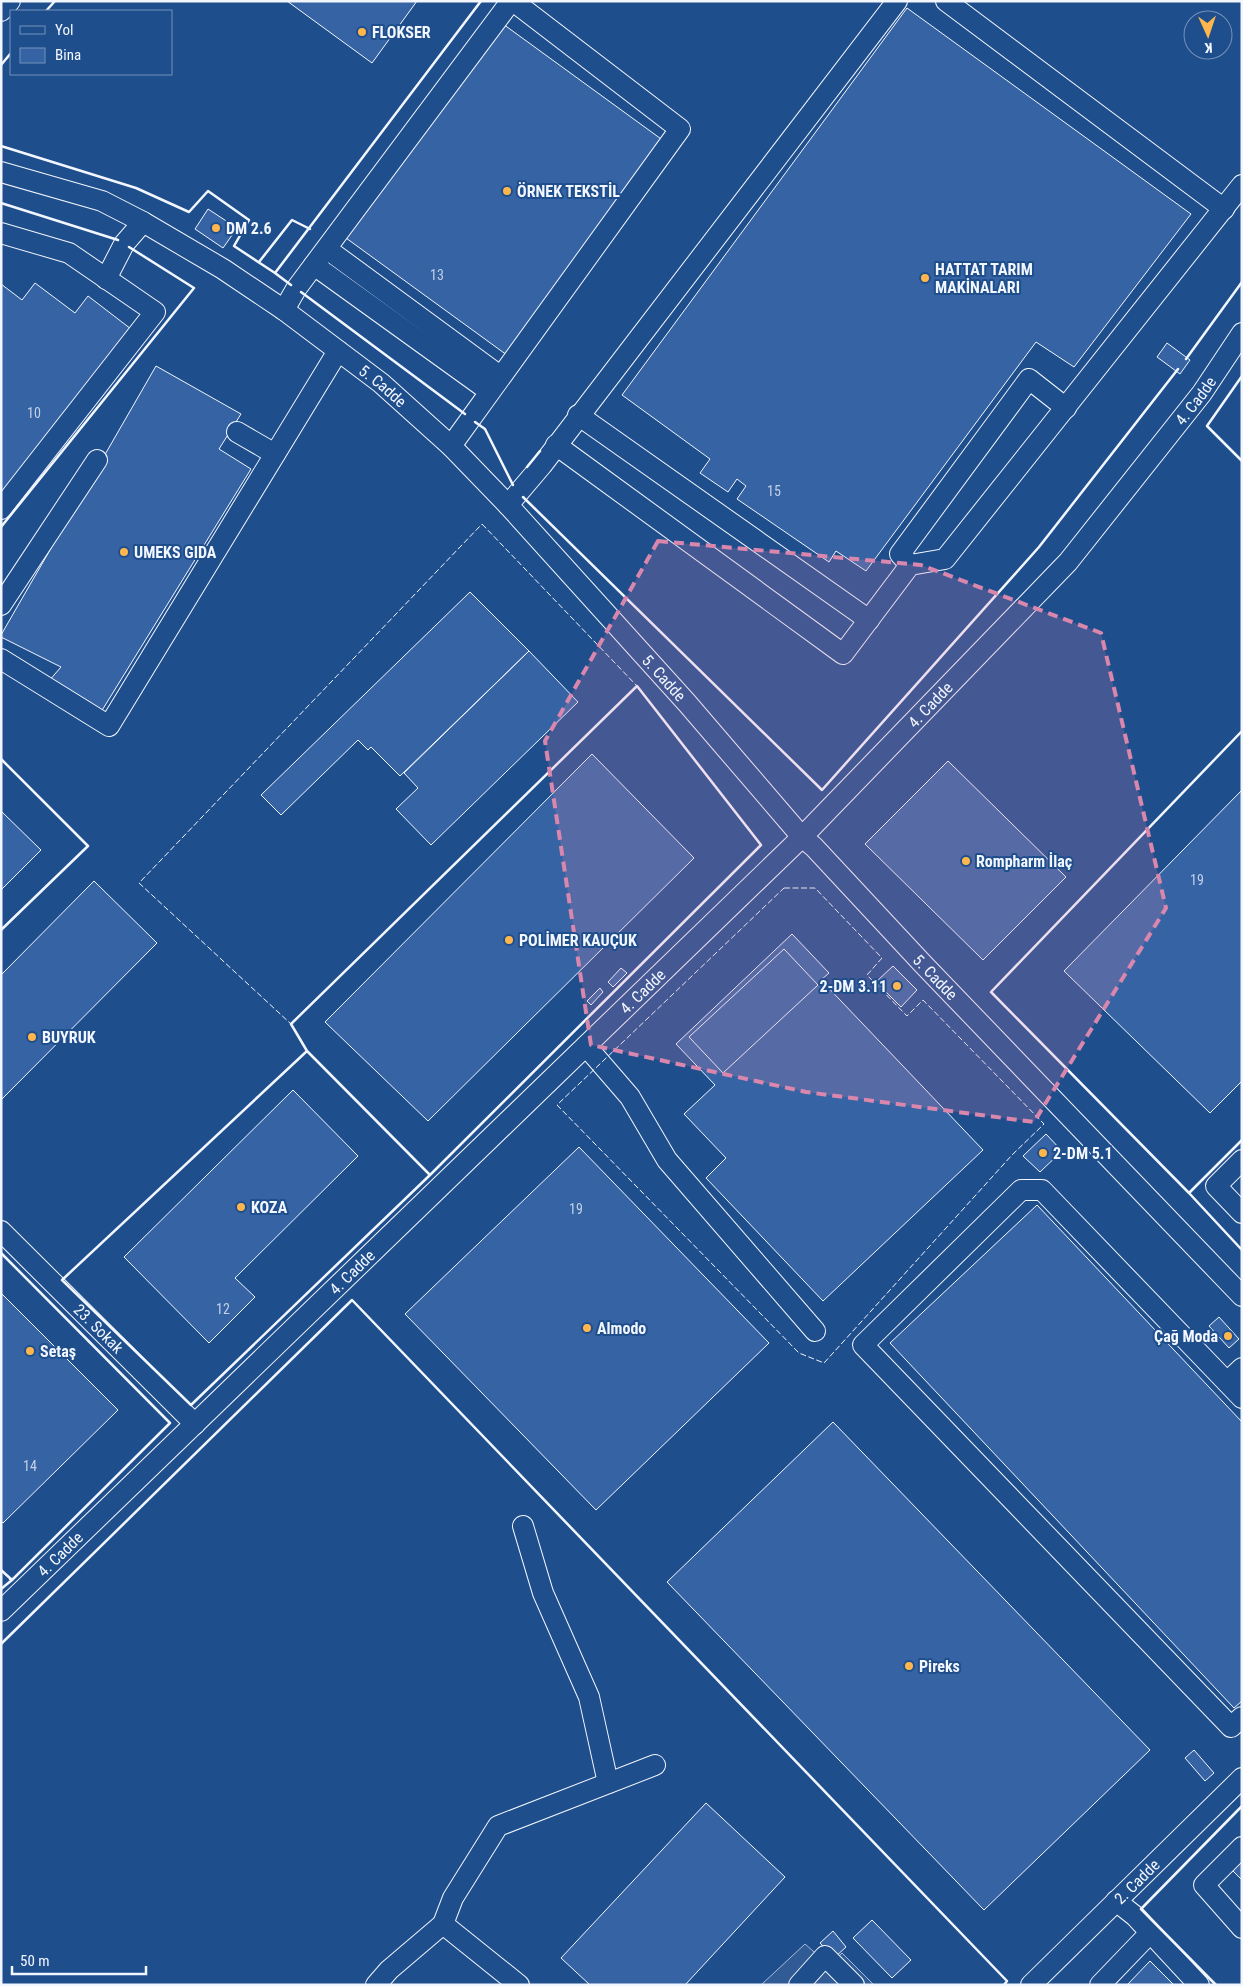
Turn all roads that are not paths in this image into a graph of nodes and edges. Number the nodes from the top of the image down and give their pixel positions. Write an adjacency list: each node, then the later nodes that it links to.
1 (10, 1): 5 (street)
2 (512, 1): 11 (street); 17 (street)
3 (897, 1): 19 (street)
4 (946, 1): 8 (street)
5 (1, 11)
6 (1, 172): 9 (street, 5. Cadde)
7 (1242, 184): 8 (street)
8 (1224, 209): 18 (street)
9 (143, 222): 13 (street); 14 (street, 5. Cadde)
10 (1, 233): 13 (street)
11 (327, 248): 12 (street); 17 (street)
12 (314, 265): 14 (street); 17 (street)
13 (106, 279): 26 (street)
14 (284, 310): 16 (street, 5. Cadde)
15 (1242, 333): 31 (street, 4. Cadde)
16 (338, 351): 22 (street, 5. Cadde); 23 (street)
17 (494, 384): 22 (street)
18 (1066, 408): 27 (street); 27 (street)
19 (578, 415): 21 (street); 29 (street)
20 (236, 432): 23 (street)
21 (556, 445): 25 (street); 29 (street)
22 (451, 446): 25 (street, 5. Cadde)
23 (275, 454): 30 (street)
24 (97, 460): 28 (street)
25 (508, 505): 31 (street, 5. Cadde)
26 (1, 509)
27 (910, 565): 29 (street)
28 (1, 605)
29 (869, 620)
30 (1, 659)
31 (802, 838): 32 (street, 4. Cadde); 36 (street, 5. Cadde)
32 (586, 1046): 37 (street); 41 (street, 4. Cadde)
33 (1242, 1160): 34 (street)
34 (1242, 1213)
35 (1, 1232): 41 (street, 23. Sokak)
36 (1242, 1296)
37 (815, 1331)
38 (1242, 1368): 39 (street)
39 (1227, 1382): 40 (street); 44 (street)
40 (1242, 1398)
41 (195, 1424): 43 (street, 4. Cadde)
42 (523, 1526): 47 (street)
43 (1, 1611)
44 (1242, 1717)
45 (655, 1765): 47 (street)
46 (1242, 1778): 49 (street, 2. Cadde)
47 (608, 1783): 50 (street)
48 (1242, 1847): 51 (street)
49 (1116, 1901): 52 (street); 57 (street, 2. Cadde)
50 (444, 1924): 53 (street); 54 (street)
51 (1242, 1928)
52 (1149, 1934): 58 (street); 59 (street)
53 (376, 1985)
54 (519, 1985)
55 (799, 1985): 56 (street)
56 (854, 1985)
57 (1031, 1985)
58 (1100, 1985)
59 (1199, 1985)

